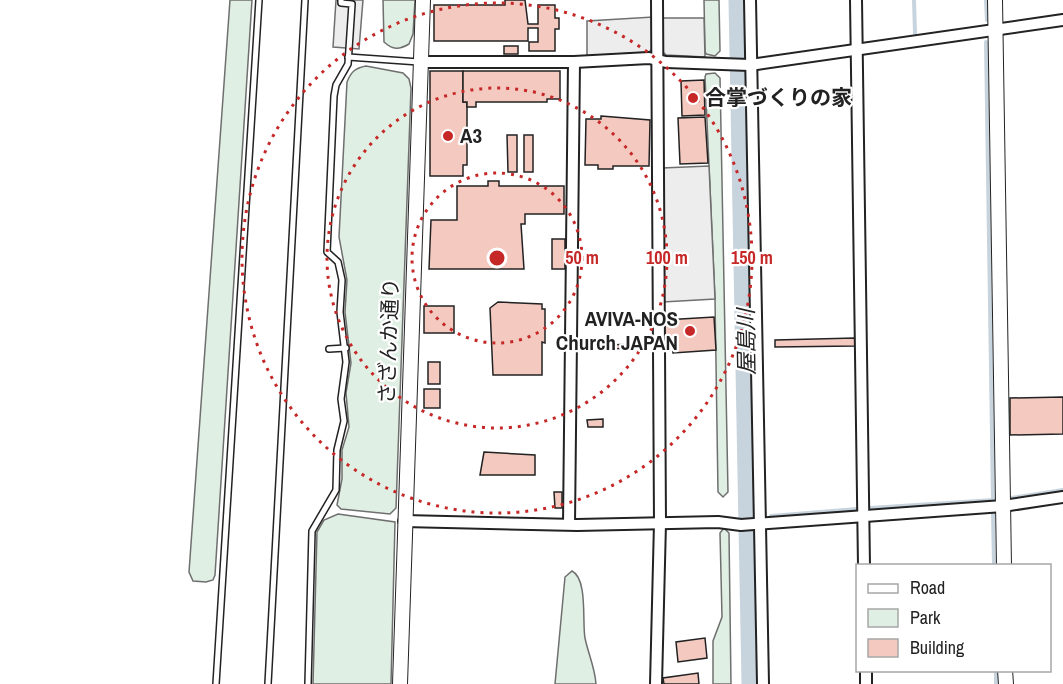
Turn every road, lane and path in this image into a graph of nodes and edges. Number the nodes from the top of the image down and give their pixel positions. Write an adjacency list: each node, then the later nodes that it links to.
1 (260, 0): 30 (lane)
2 (305, 0): 31 (lane)
3 (341, 0): 12 (lane)
4 (423, 0): 14 (street, さざんか通り)
5 (657, 0): 13 (street)
6 (750, 0): 16 (street)
7 (856, 0): 11 (street)
8 (995, 0): 10 (street)
9 (1063, 20): 10 (street)
10 (995, 30): 11 (street); 22 (street)
11 (857, 50): 16 (street); 23 (street)
12 (348, 57): 14 (lane); 17 (lane)
13 (657, 60): 15 (street); 16 (street); 25 (street)
14 (420, 62): 15 (street); 24 (street, さざんか通り)
15 (574, 63): 27 (street)
16 (749, 65): 26 (street)
17 (327, 252): 18 (lane); 19 (lane)
18 (326, 262)
19 (346, 348): 20 (lane); 32 (lane)
20 (328, 349)
21 (1063, 496): 22 (street)
22 (1003, 506): 23 (street); 29 (street)
23 (864, 516): 26 (street); 28 (street)
24 (404, 521): 27 (street); 33 (street, さざんか通り)
25 (660, 523): 26 (street); 27 (street); 34 (street)
26 (759, 523): 35 (street)
27 (569, 524)
28 (864, 564)
29 (1004, 564)
30 (216, 684)
31 (268, 684)
32 (308, 684)
33 (400, 684)
34 (656, 684)
35 (763, 684)

